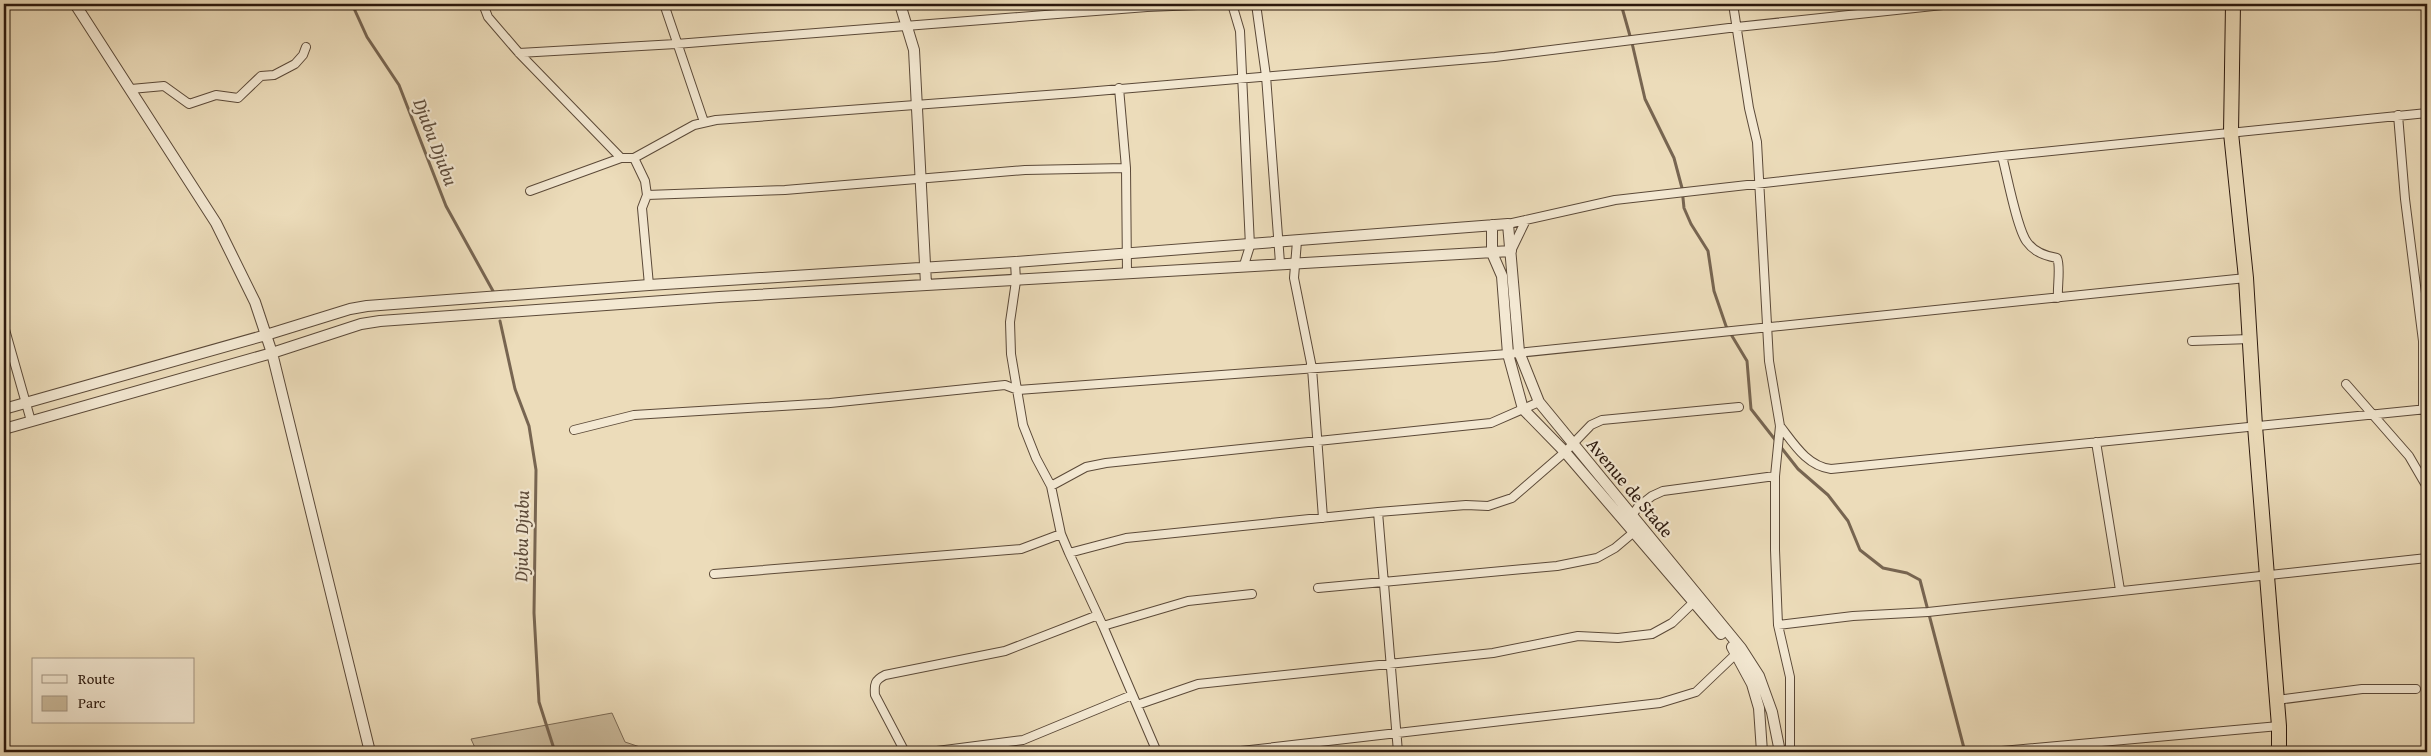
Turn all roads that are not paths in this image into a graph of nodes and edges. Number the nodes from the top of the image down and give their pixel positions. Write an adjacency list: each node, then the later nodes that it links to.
1 (75, 4): 19 (street)
2 (483, 4): 15 (street)
3 (664, 4): 13 (street)
4 (900, 4): 11 (street)
5 (1223, 4): 11 (street)
6 (1232, 4): 17 (street)
7 (1256, 4): 16 (street)
8 (1733, 4): 12 (street)
9 (1952, 4): 12 (street)
10 (2233, 4): 24 (highway)
11 (908, 24): 13 (street); 20 (street)
12 (1737, 27): 16 (street); 30 (street)
13 (676, 44): 15 (street); 23 (street)
14 (306, 47): 19 (street)
15 (519, 53): 26 (street)
16 (1266, 76): 17 (street); 37 (street)
17 (1243, 78): 18 (street); 38 (street)
18 (1119, 88): 20 (street); 28 (street)
19 (131, 89): 57 (street)
20 (918, 104): 23 (street); 29 (street)
21 (2427, 113): 22 (street)
22 (2398, 115): 24 (street); 70 (street)
23 (704, 122): 27 (street)
24 (2231, 133): 25 (street); 48 (highway)
25 (2002, 156): 30 (street); 53 (street)
26 (621, 158): 27 (street); 31 (street)
27 (634, 158): 32 (street)
28 (1126, 168): 29 (street); 41 (street)
29 (921, 180): 32 (street); 46 (street)
30 (1760, 185): 33 (street); 56 (street)
31 (530, 191)
32 (647, 194): 50 (street)
33 (1526, 220): 34 (street); 39 (street)
34 (1508, 224): 35 (street); 39 (street, Avenue de Stade)
35 (1492, 225): 36 (street); 40 (street)
36 (1296, 241): 37 (street); 44 (street)
37 (1278, 243): 38 (street); 43 (street)
38 (1250, 246): 41 (street); 45 (street)
39 (1511, 251): 40 (street); 61 (street, Avenue de Stade)
40 (1492, 253): 44 (street); 61 (street)
41 (1127, 254): 42 (street); 47 (street)
42 (1015, 262): 46 (street); 49 (street)
43 (1280, 263): 44 (street); 45 (street)
44 (1294, 264): 62 (street)
45 (1244, 265): 47 (street)
46 (925, 268): 50 (street); 51 (street)
47 (1127, 273): 49 (street)
48 (2246, 278): 53 (street); 58 (highway)
49 (1016, 281): 51 (street); 64 (street)
50 (649, 284): 52 (street)
51 (926, 284): 54 (street)
52 (503, 296): 54 (street); 57 (street)
53 (2058, 298): 56 (street)
54 (504, 313): 60 (street)
55 (4, 326): 66 (street)
56 (1766, 326): 61 (street); 73 (street)
57 (266, 335): 60 (street); 66 (street)
58 (2250, 339): 59 (street); 74 (highway)
59 (2192, 341)
60 (272, 353): 72 (street); 109 (street)
61 (1514, 353): 62 (street); 65 (street, Avenue de Stade); 69 (street)
62 (1312, 368): 64 (street); 77 (street)
63 (2346, 384): 71 (street)
64 (1018, 390): 76 (street); 82 (street)
65 (1539, 402): 69 (street); 79 (street, Avenue de Stade)
66 (26, 404): 68 (street); 72 (street)
67 (1739, 407): 79 (street)
68 (4, 409)
69 (1523, 409): 77 (street); 80 (street)
70 (2425, 410): 71 (street)
71 (2373, 416): 74 (street); 83 (street)
72 (31, 422): 75 (street)
73 (1780, 426): 78 (street); 81 (street)
74 (2255, 426): 78 (street); 92 (highway)
75 (4, 429)
76 (574, 430)
77 (1317, 440): 82 (street); 86 (street)
78 (2096, 442): 95 (street)
79 (1573, 444): 80 (street); 85 (street, Avenue de Stade)
80 (1565, 452): 84 (street); 87 (street)
81 (1775, 476): 85 (street); 99 (street)
82 (1051, 486): 88 (street)
83 (2427, 487)
84 (1378, 512): 86 (street); 93 (street)
85 (1633, 514): 87 (street); 97 (street, Avenue de Stade)
86 (1323, 518): 89 (street)
87 (1634, 532): 93 (street); 97 (street)
88 (1061, 534): 89 (street); 91 (street)
89 (1069, 554): 98 (street)
90 (2427, 558): 92 (street)
91 (714, 574)
92 (2266, 574): 95 (street); 105 (highway)
93 (1384, 583): 94 (street); 102 (street)
94 (1318, 588)
95 (2120, 590): 99 (street)
96 (1252, 594): 100 (street)
97 (1696, 600): 101 (street, Avenue de Stade); 102 (street)
98 (1098, 615): 100 (street); 110 (street)
99 (1778, 625): 117 (street)
100 (1103, 626): 104 (street)
101 (1739, 650): 108 (street); 115 (street); 116 (street, Avenue de Stade)
102 (1390, 663): 106 (street); 108 (street)
103 (2416, 689): 105 (street)
104 (1132, 695): 106 (street); 111 (street)
105 (2277, 700): 107 (highway)
106 (1137, 705): 112 (street)
107 (2279, 726): 118 (street); 119 (highway)
108 (1396, 732): 113 (street); 114 (street)
109 (368, 752)
110 (905, 752)
111 (931, 752)
112 (1157, 752)
113 (1232, 752)
114 (1398, 752)
115 (1762, 752)
116 (1780, 752)
117 (1785, 752)
118 (1991, 752)
119 (2280, 752)

